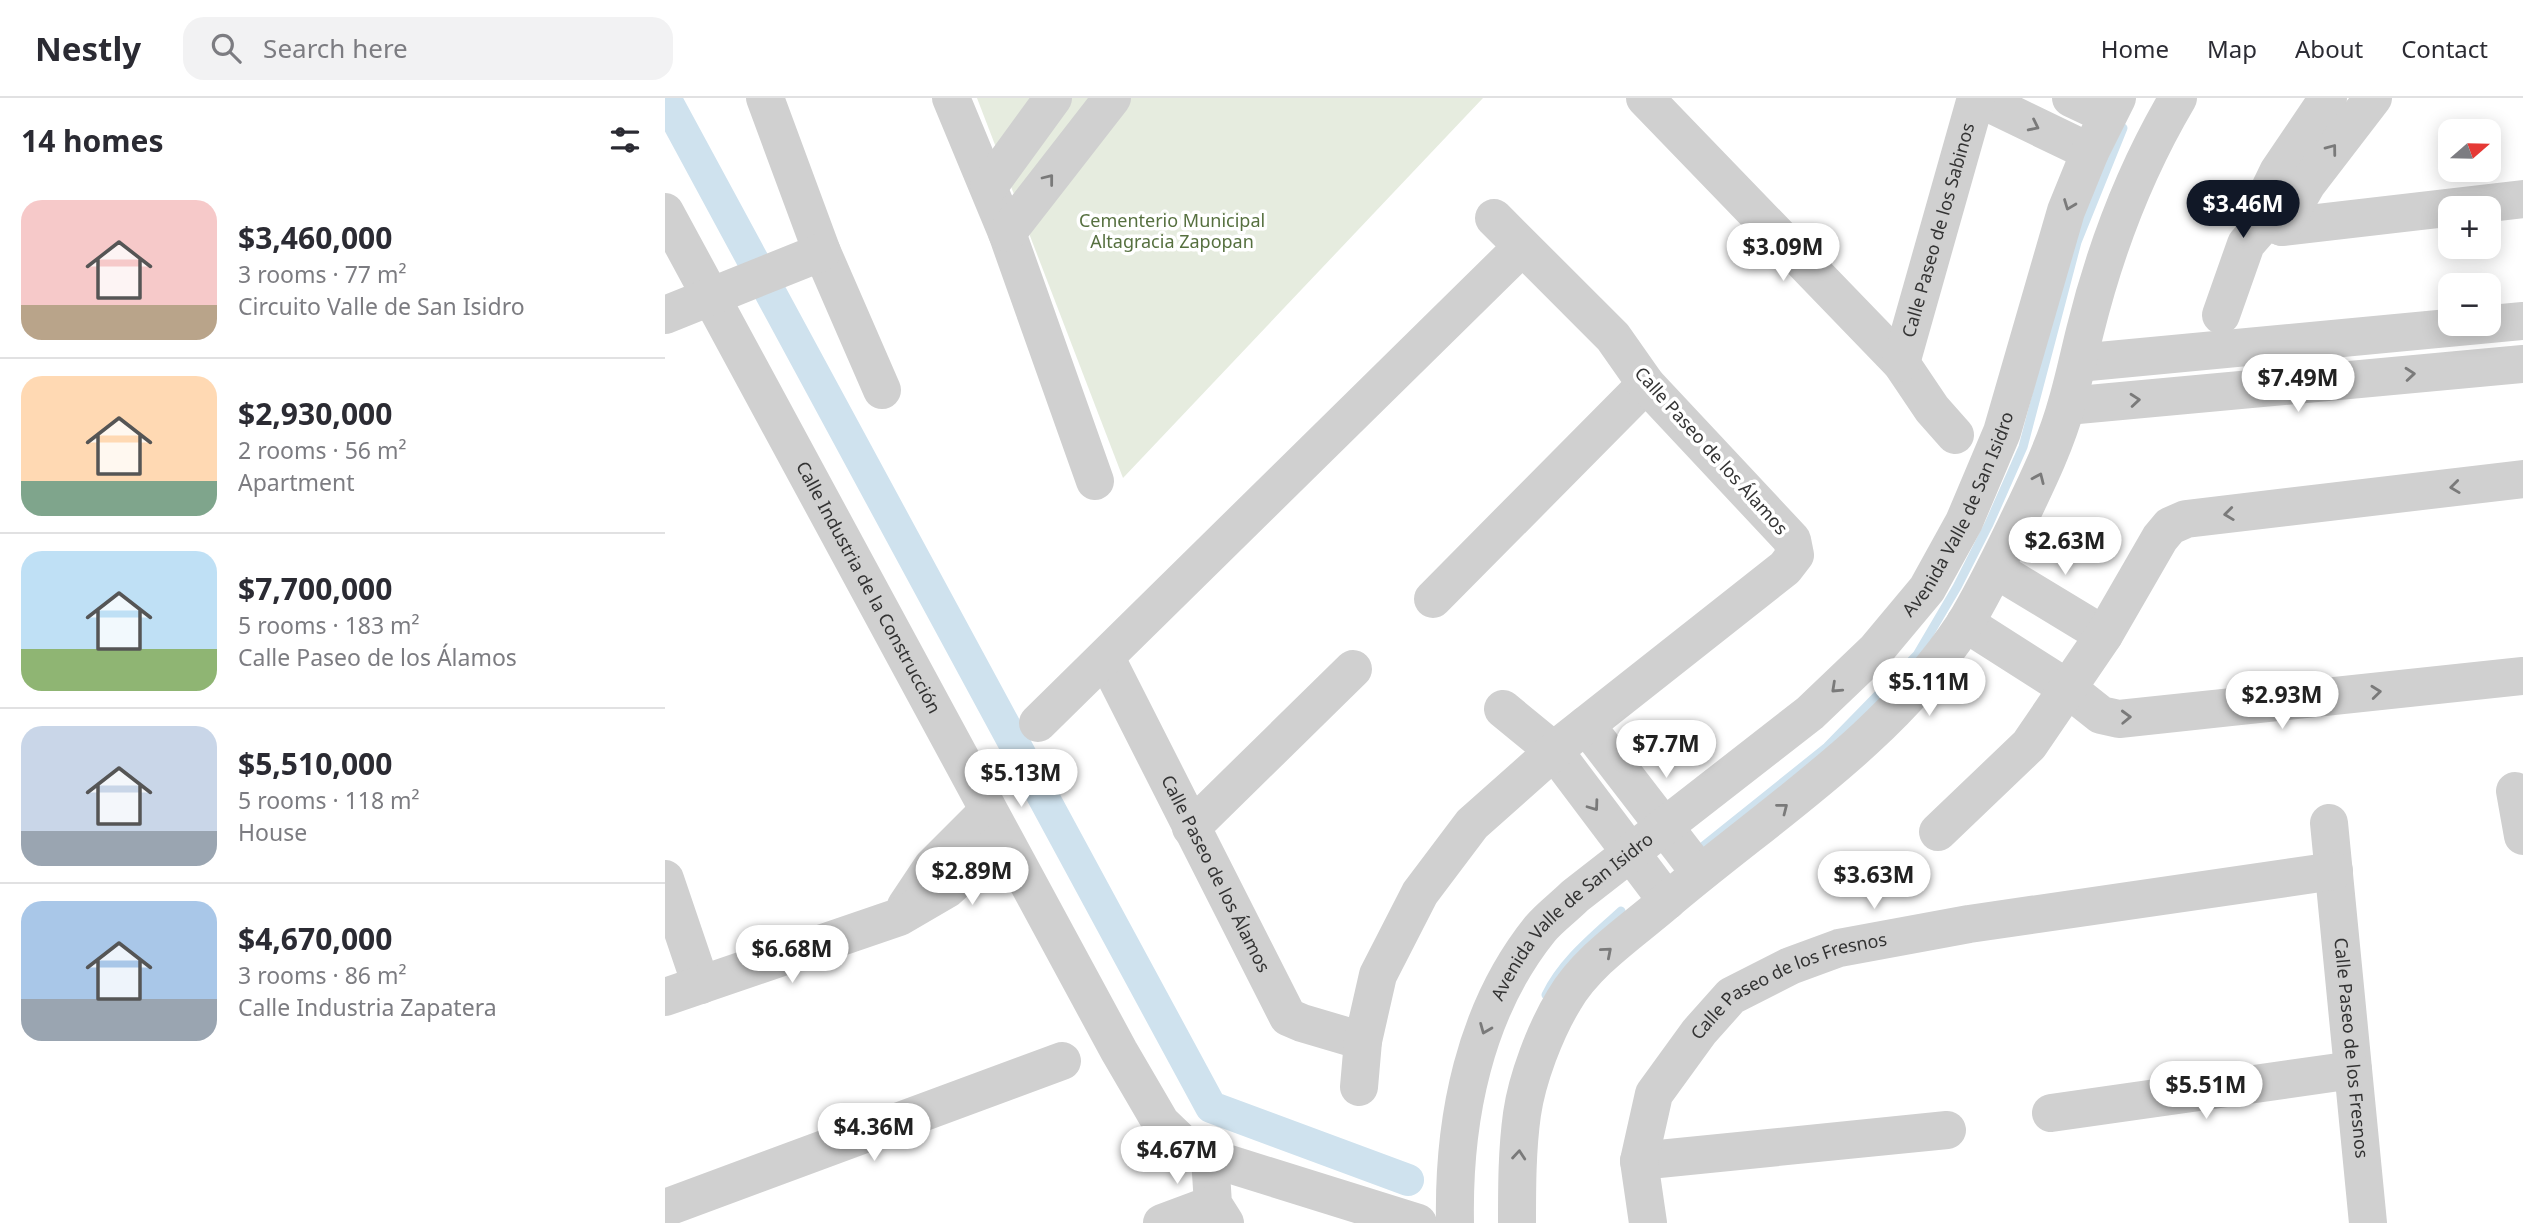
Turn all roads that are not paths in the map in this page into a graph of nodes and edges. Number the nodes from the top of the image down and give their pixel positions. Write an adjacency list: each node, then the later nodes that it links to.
1 (765, 98): 20 (street)
2 (951, 98): 13 (street)
3 (1053, 98): 13 (street)
4 (1112, 98): 18 (street, one-way to 4)
5 (1645, 98): 26 (street, Calle Paseo de los Sabinos)
6 (1977, 98): 12 (street, one-way to 12); 26 (street, Calle Paseo de los Sabinos)
7 (2071, 98): 11 (street)
8 (2178, 98): 27 (street)
9 (2328, 98): 17 (street)
10 (2373, 98): 17 (street, one-way to 10)
11 (2112, 107): 12 (street, Avenida Valle de San Isidro)
12 (2090, 152): 50 (street, Avenida Valle de San Isidro, one-way to 50)
13 (989, 186): 18 (street)
14 (2523, 199): 17 (street)
15 (665, 212): 21 (street, Calle Industria de la Construcción)
16 (1494, 218): 19 (street, Calle Paseo de los Álamos)
17 (2274, 224): 24 (street)
18 (1007, 233): 34 (street)
19 (1521, 248): 29 (street, Calle Paseo de los Álamos); 39 (street)
20 (822, 252): 21 (street); 30 (street)
21 (742, 284): 22 (street); 23 (street); 49 (street, Calle Industria de la Construcción)
22 (665, 291)
23 (665, 315)
24 (2221, 315)
25 (2523, 321): 27 (street)
26 (1901, 363): 32 (street, Calle Paseo de los Sabinos)
27 (2078, 363): 31 (street)
28 (2523, 364): 31 (street, one-way to 28)
29 (1646, 384): 36 (street); 45 (street, Calle Paseo de los Álamos)
30 (882, 390)
31 (2067, 406): 35 (street, one-way to 31)
32 (1955, 435)
33 (2523, 479): 38 (street, one-way to 38)
34 (1095, 481)
35 (1995, 569): 37 (street); 38 (street)
36 (1433, 599)
37 (1965, 623): 42 (street); 56 (street, one-way to 37)
38 (2104, 635): 42 (street)
39 (1106, 659): 44 (street); 51 (street, Calle Paseo de los Álamos)
40 (1353, 668): 51 (street)
41 (2523, 676): 42 (street, one-way to 41)
42 (2067, 688): 52 (street)
43 (1503, 709): 46 (street)
44 (1038, 723)
45 (1586, 725): 46 (street, Calle Paseo de los Álamos); 50 (street)
46 (1554, 751): 54 (street, one-way to 54); 61 (street, Calle Paseo de los Álamos)
47 (2515, 792): 53 (street)
48 (2329, 823): 55 (street, Calle Paseo de los Fresnos)
49 (996, 825): 59 (street); 67 (street, Calle Industria de la Construcción)
50 (1663, 826): 54 (street, Avenida Valle de San Isidro); 56 (street)
51 (1191, 828): 61 (street, Calle Paseo de los Álamos)
52 (1938, 832)
53 (2523, 836)
54 (1630, 853): 58 (street); 73 (street, Avenida Valle de San Isidro, one-way to 73)
55 (2334, 872): 63 (street, Calle Paseo de los Fresnos); 68 (street, Calle Paseo de los Fresnos)
56 (1700, 873): 58 (street)
57 (665, 878): 59 (street)
58 (1667, 901): 74 (street, one-way to 58)
59 (701, 985): 60 (street)
60 (665, 998)
61 (1363, 1041): 64 (street, Calle Paseo de los Álamos)
62 (1062, 1061): 69 (street)
63 (2353, 1070): 65 (street); 76 (street, Calle Paseo de los Fresnos)
64 (1359, 1087)
65 (2051, 1112)
66 (1947, 1130): 68 (street)
67 (1210, 1158): 70 (street); 72 (street, Calle Industria de la Construcción)
68 (1639, 1161): 75 (street, Calle Paseo de los Fresnos)
69 (665, 1209)
70 (1219, 1213): 71 (street)
71 (1162, 1223)
72 (1418, 1223)
73 (1455, 1223)
74 (1517, 1223)
75 (1649, 1223)
76 (2368, 1223)

